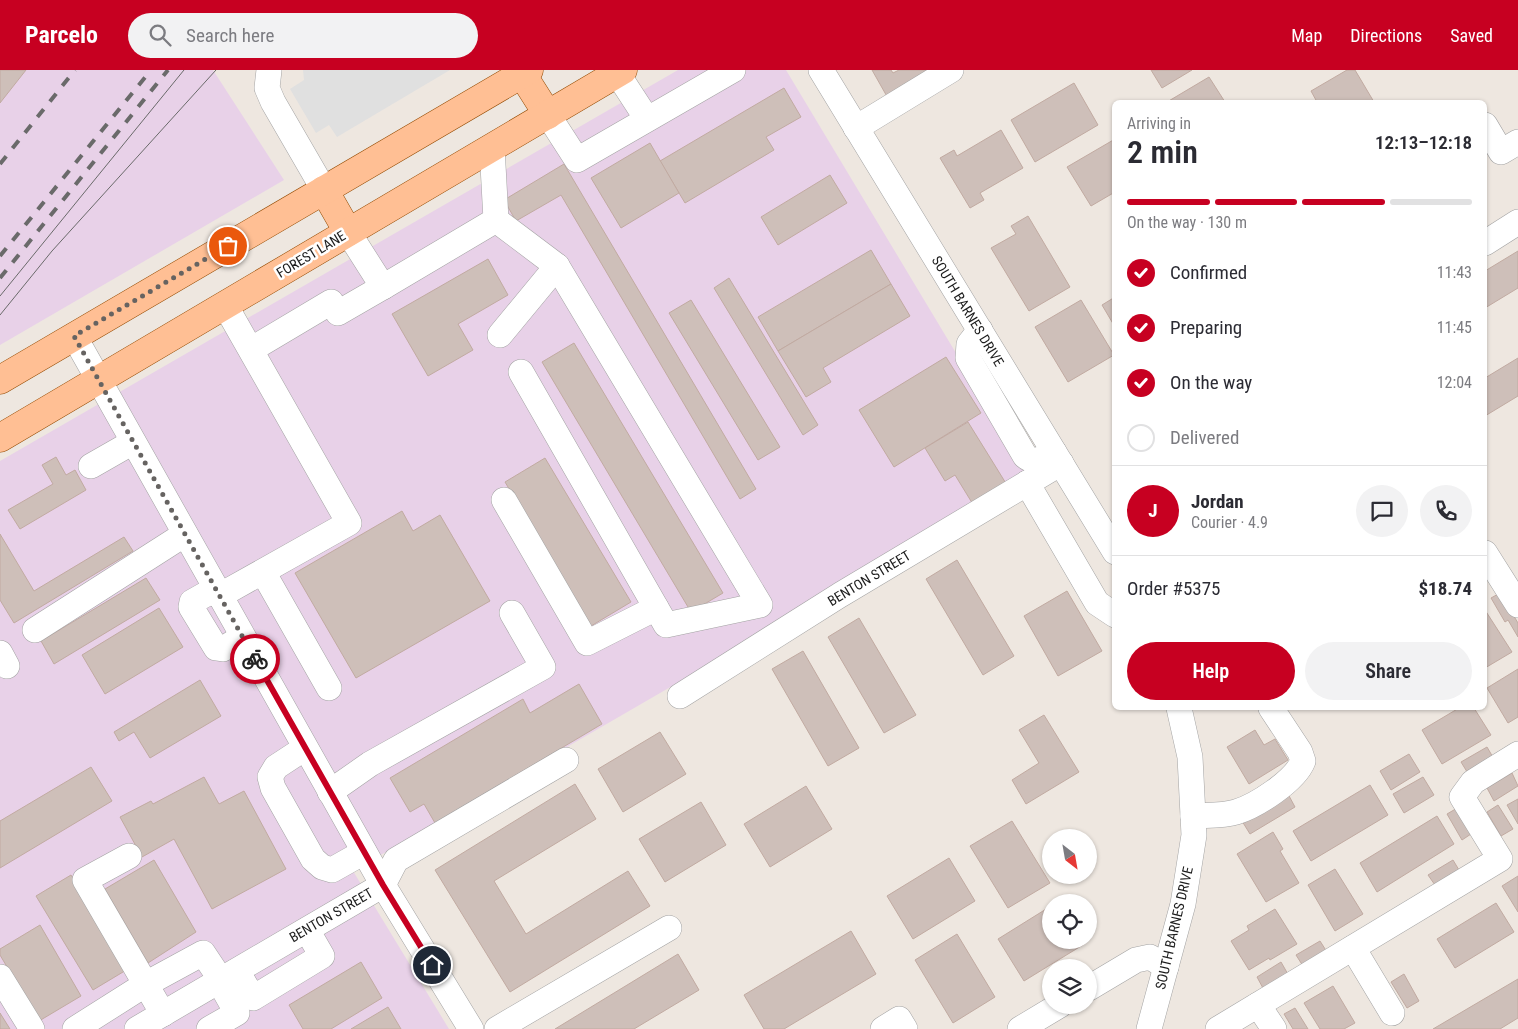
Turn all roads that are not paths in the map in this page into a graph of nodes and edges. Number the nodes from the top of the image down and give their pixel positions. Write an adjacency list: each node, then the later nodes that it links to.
1 (269, 70): 13 (street)
2 (733, 70): 8 (street)
3 (951, 70): 9 (street)
4 (523, 71): 7 (main road); 13 (main road)
5 (620, 72): 7 (main road, FOREST LANE); 8 (street)
6 (828, 72): 9 (street, SOUTH BARNES DRIVE)
7 (548, 114): 8 (street); 12 (main road, FOREST LANE)
8 (647, 119)
9 (856, 128): 29 (street, SOUTH BARNES DRIVE)
10 (1487, 128): 11 (street)
11 (1518, 142)
12 (492, 147): 14 (street); 16 (main road, FOREST LANE)
13 (324, 190): 16 (main road); 22 (main road)
14 (496, 220): 18 (street); 19 (street)
15 (1518, 222): 17 (street)
16 (348, 232): 19 (street); 20 (main road, FOREST LANE)
17 (1487, 242)
18 (557, 266): 21 (street); 39 (street)
19 (383, 287): 23 (street)
20 (225, 305): 23 (street); 25 (main road, FOREST LANE)
21 (500, 335)
22 (74, 336): 25 (street); 26 (main road)
23 (252, 350): 36 (street)
24 (521, 372): 39 (street)
25 (98, 379): 27 (main road, FOREST LANE); 28 (street)
26 (0, 380)
27 (0, 438)
28 (133, 442): 30 (street); 33 (street)
29 (1057, 458): 31 (street, BENTON STREET); 34 (street, SOUTH BARNES DRIVE)
30 (91, 466)
31 (1027, 484): 41 (street); 44 (street, BENTON STREET)
32 (504, 500): 39 (street)
33 (184, 534): 37 (street); 42 (street)
34 (1112, 543)
35 (1487, 556): 38 (street)
36 (263, 572): 37 (street); 43 (street)
37 (217, 592): 47 (street)
38 (1518, 605)
39 (656, 608)
40 (512, 613): 50 (street)
41 (1112, 613)
42 (35, 630)
43 (329, 688)
44 (680, 696)
45 (1179, 710): 51 (street, SOUTH BARNES DRIVE)
46 (1272, 710): 51 (street)
47 (305, 748): 50 (street); 52 (street)
48 (1518, 754): 56 (street)
49 (566, 760): 54 (street, BENTON STREET)
50 (330, 792): 52 (street)
51 (1193, 816): 57 (street, SOUTH BARNES DRIVE)
52 (364, 852): 54 (street)
53 (129, 856): 61 (street)
54 (383, 885): 59 (street, BENTON STREET); 70 (street)
55 (669, 928): 71 (street)
56 (1353, 948): 62 (street); 63 (street)
57 (1166, 967): 60 (street); 75 (street, SOUTH BARNES DRIVE)
58 (0, 977): 66 (street)
59 (225, 977): 61 (street); 65 (street, BENTON STREET); 69 (street)
60 (1097, 983)
61 (146, 984): 65 (street); 67 (street)
62 (1258, 1005): 76 (street); 77 (street)
63 (1392, 1013)
64 (1045, 1014): 74 (street)
65 (163, 1020): 68 (street, BENTON STREET)
66 (32, 1029)
67 (74, 1029)
68 (137, 1029)
69 (209, 1029)
70 (471, 1029)
71 (497, 1029)
72 (883, 1029): 73 (street)
73 (906, 1029)
74 (1020, 1029)
75 (1149, 1029)
76 (1218, 1029)
77 (1274, 1029)

